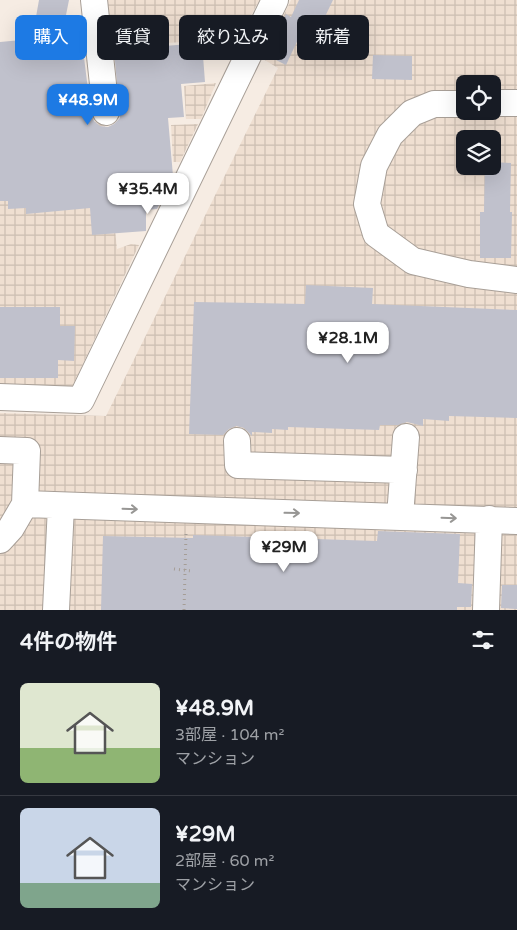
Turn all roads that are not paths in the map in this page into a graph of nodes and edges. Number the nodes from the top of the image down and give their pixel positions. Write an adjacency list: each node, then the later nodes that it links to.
1 (94, 0): 6 (street)
2 (275, 0): 8 (street)
3 (501, 103): 4 (street)
4 (517, 103)
5 (456, 104): 7 (street)
6 (106, 112)
7 (517, 280)
8 (0, 397)
9 (406, 437): 12 (street)
10 (237, 440): 12 (street)
11 (0, 450): 13 (street)
12 (404, 470): 15 (street)
13 (25, 504): 14 (street); 18 (street)
14 (71, 507): 15 (street, one-way to 15); 19 (street)
15 (400, 516): 16 (street, one-way to 16)
16 (489, 520): 17 (street); 20 (street)
17 (517, 520)
18 (0, 540)
19 (56, 610)
20 (486, 610)

